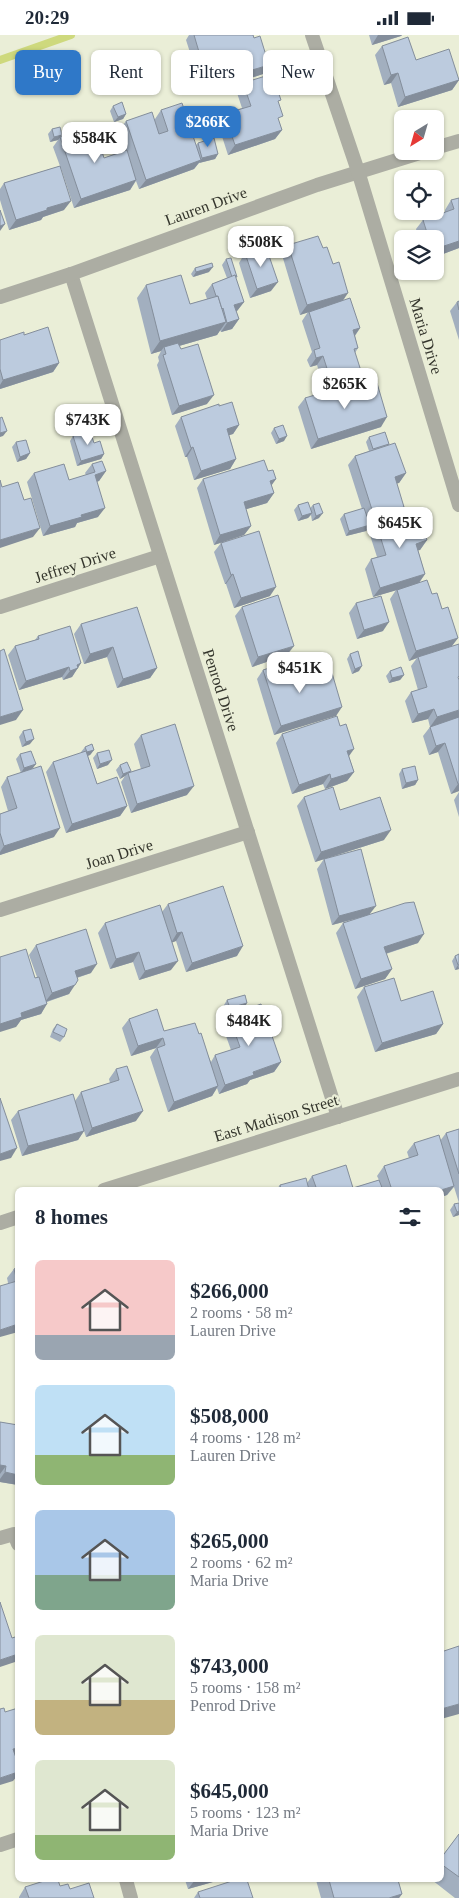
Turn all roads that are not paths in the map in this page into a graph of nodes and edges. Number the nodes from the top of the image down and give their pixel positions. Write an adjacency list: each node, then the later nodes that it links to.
1 (312, 35): 5 (street, Maria Drive)
2 (459, 141): 3 (street)
3 (444, 146)
4 (395, 160): 5 (street, Lauren Drive)
5 (358, 171): 6 (street, Lauren Drive); 8 (street, Maria Drive)
6 (71, 274): 7 (street, Lauren Drive); 9 (street, Penrod Drive)
7 (0, 297)
8 (459, 505)
9 (160, 556): 10 (street, Jeffrey Drive); 11 (street, Penrod Drive)
10 (0, 607)
11 (248, 832): 12 (street, Joan Drive); 14 (street, Penrod Drive)
12 (0, 910)
13 (459, 1079): 14 (street, East Madison Street)
14 (338, 1117): 15 (street, East Madison Street)
15 (114, 1187)
16 (15, 1218): 17 (street)
17 (0, 1223)
18 (0, 1538): 19 (street)
19 (15, 1539)
20 (15, 1840): 21 (street)
21 (0, 1845)
22 (127, 1882): 23 (street)
23 (132, 1898)

